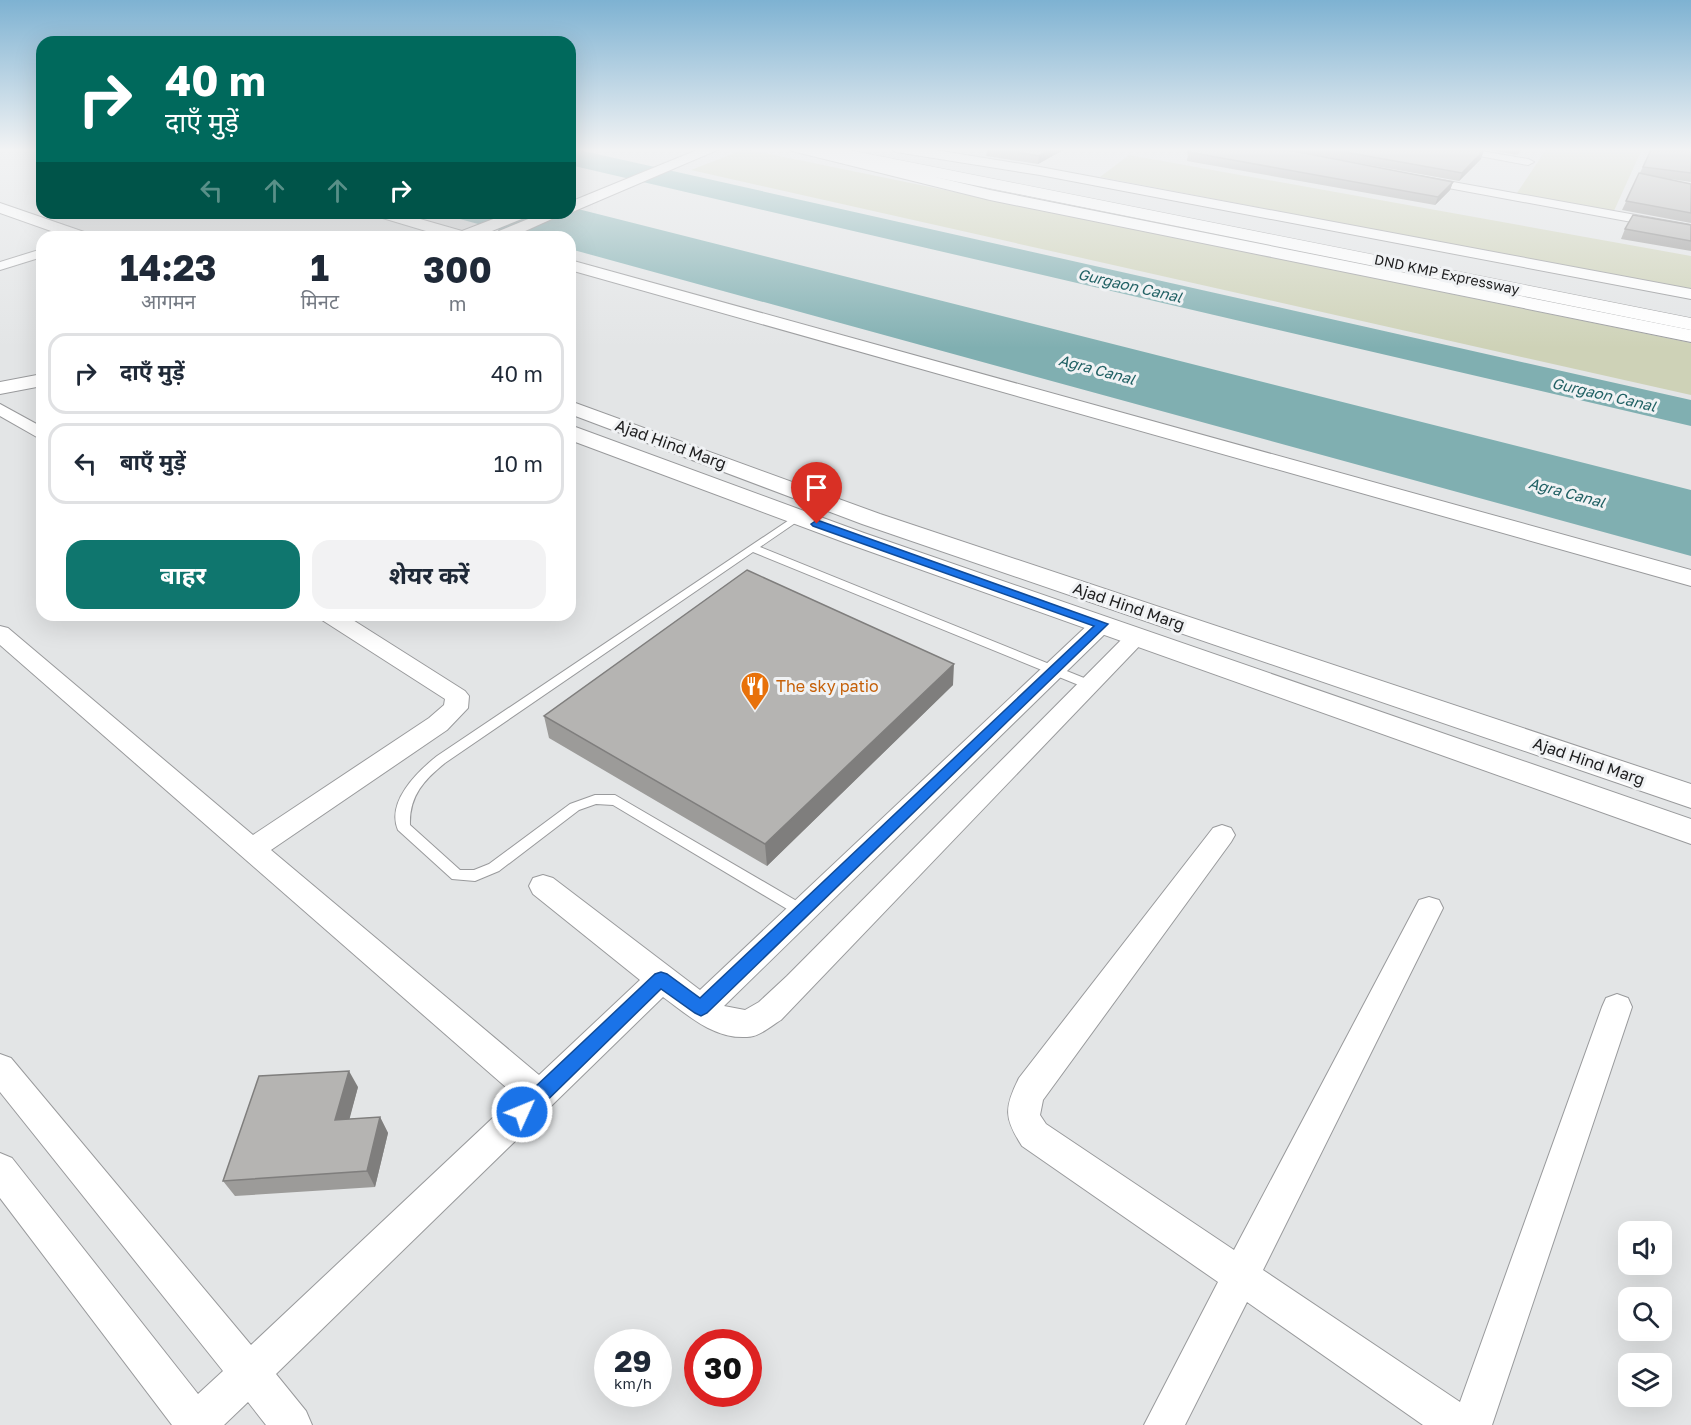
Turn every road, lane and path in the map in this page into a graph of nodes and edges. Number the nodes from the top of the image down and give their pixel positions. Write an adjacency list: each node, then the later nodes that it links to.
1 (19, 214): 12 (street)
2 (1087, 214): 23 (street)
3 (1162, 214): 22 (highway, DND KMP Expressway)
4 (1177, 214): 21 (highway, DND KMP Expressway)
5 (1270, 214): 20 (street)
6 (1622, 214): 11 (street)
7 (402, 219): 13 (street)
8 (507, 219): 14 (street)
9 (542, 219): 15 (street)
10 (0, 223): 16 (street)
11 (1691, 229)
12 (67, 231)
13 (443, 231)
14 (477, 231)
15 (512, 231)
16 (36, 236)
17 (36, 255): 18 (street)
18 (0, 266)
19 (576, 267): 36 (street)
20 (1691, 294)
21 (1691, 312)
22 (1691, 324)
23 (1691, 336)
24 (36, 366): 25 (street)
25 (0, 373)
26 (36, 381): 27 (street)
27 (0, 388)
28 (0, 409): 31 (street)
29 (576, 409): 43 (street, Ajad Hind Marg)
30 (36, 415): 31 (street)
31 (17, 420): 32 (street)
32 (36, 431)
33 (576, 434): 34 (street)
34 (798, 517): 35 (lane); 38 (street)
35 (752, 548): 41 (lane); 49 (lane)
36 (1691, 578)
37 (339, 621): 46 (street)
38 (1102, 624): 40 (street); 41 (street)
39 (0, 633): 46 (street)
40 (1137, 637): 42 (street); 44 (street)
41 (1054, 670): 42 (lane); 49 (street)
42 (1090, 685): 52 (street)
43 (1691, 796)
44 (1691, 832)
45 (1222, 835): 56 (street)
46 (252, 849): 54 (street)
47 (543, 886): 50 (street)
48 (1429, 908): 56 (street)
49 (802, 911): 52 (street)
50 (661, 979): 52 (street); 54 (street)
51 (1617, 1007): 62 (street)
52 (701, 1008)
53 (0, 1068): 57 (street)
54 (539, 1095): 57 (street)
55 (0, 1170): 58 (street)
56 (1238, 1277): 60 (street); 61 (street)
57 (250, 1371): 58 (street); 59 (street)
58 (196, 1425)
59 (292, 1425)
60 (1164, 1425)
61 (1458, 1425)
62 (1472, 1425)

